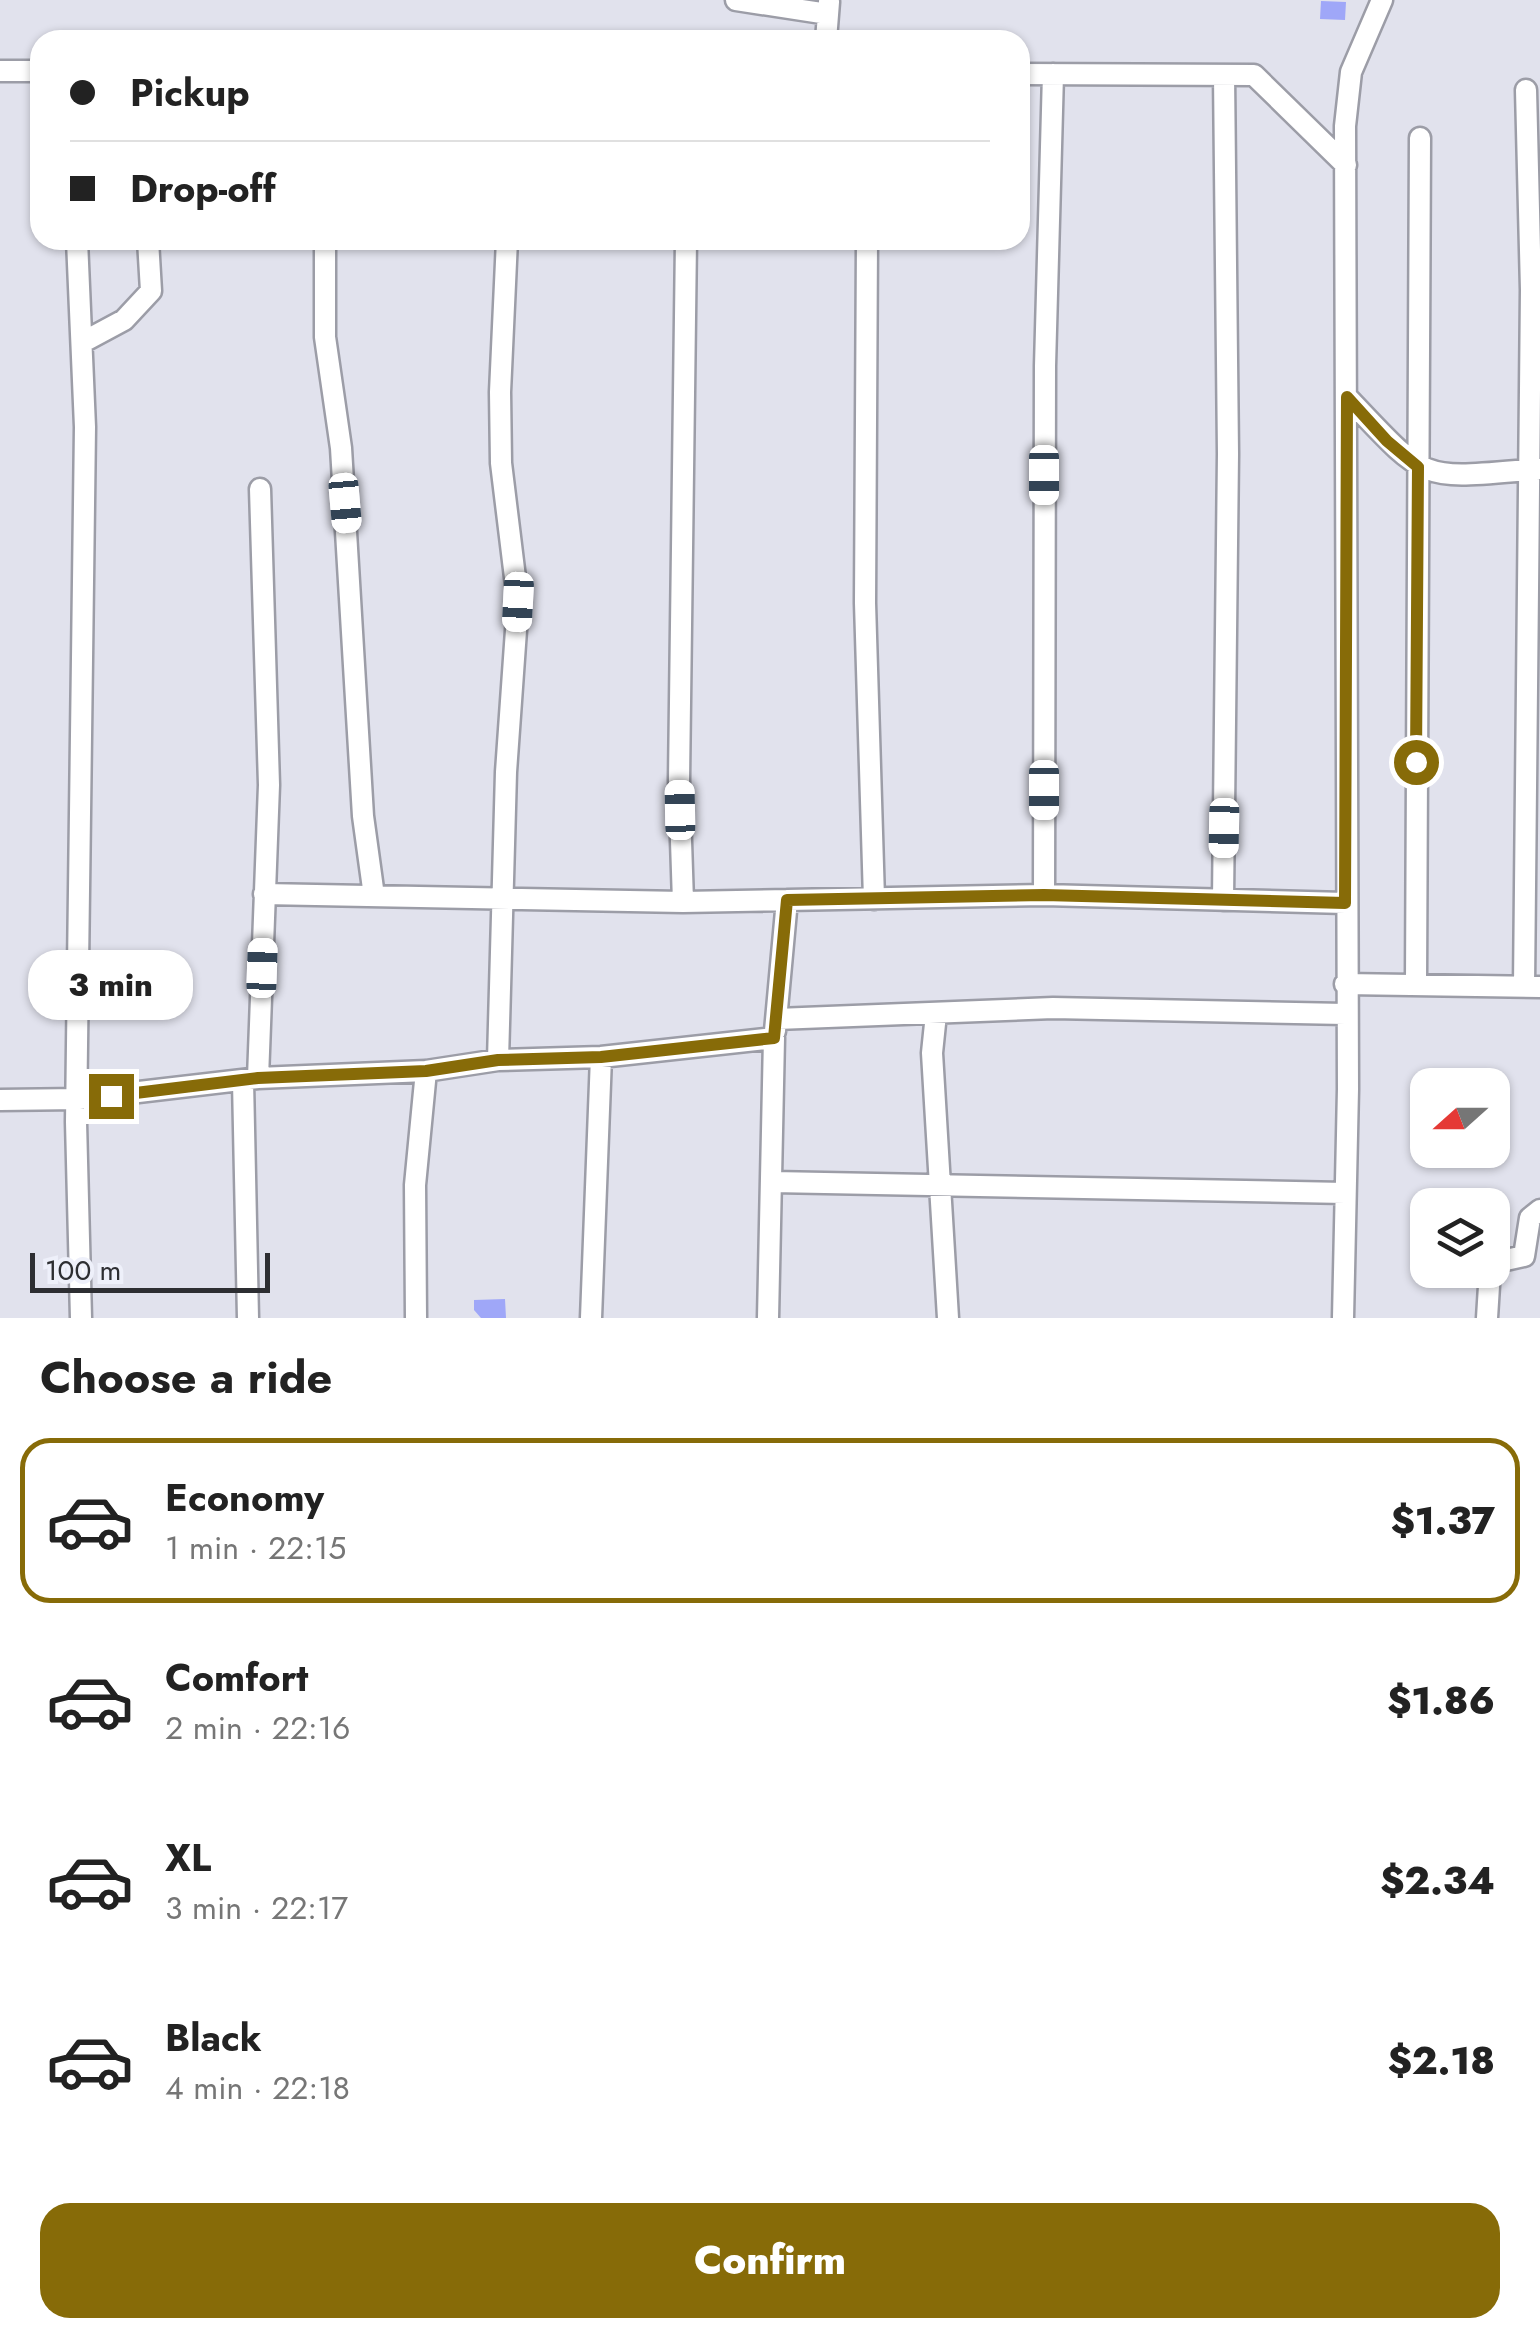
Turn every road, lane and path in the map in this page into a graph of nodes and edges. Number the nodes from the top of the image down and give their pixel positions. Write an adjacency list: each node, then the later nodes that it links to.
1 (736, 0): 3 (street)
2 (1382, 0): 11 (street)
3 (828, 7)
4 (0, 71): 5 (street)
5 (30, 71)
6 (1030, 74): 7 (street)
7 (1053, 74): 8 (street); 25 (street)
8 (1224, 75): 11 (street); 30 (street)
9 (1526, 90): 21 (street)
10 (1420, 138): 20 (street)
11 (1346, 165): 19 (street)
12 (78, 250): 18 (street)
13 (149, 250): 18 (street)
14 (325, 250): 26 (street)
15 (507, 250): 27 (street)
16 (686, 250): 31 (street)
17 (867, 250): 28 (street)
18 (84, 342): 43 (street)
19 (1347, 397): 20 (street); 32 (street)
20 (1418, 467): 21 (street); 33 (street)
21 (1534, 470): 23 (street)
22 (260, 489): 24 (street)
23 (1534, 794): 35 (street)
24 (264, 894): 26 (street); 42 (street)
25 (1044, 895): 28 (street); 30 (street)
26 (374, 896): 27 (street)
27 (504, 898): 31 (street); 40 (street)
28 (874, 899): 29 (street)
29 (787, 900): 31 (street); 38 (street)
30 (1223, 900): 32 (street)
31 (683, 902)
32 (1345, 903): 34 (street)
33 (1416, 982): 34 (street); 35 (street)
34 (1345, 984): 37 (street)
35 (1532, 986)
36 (936, 1014): 37 (street); 38 (street); 46 (street)
37 (1345, 1014): 47 (street)
38 (776, 1028): 39 (street); 45 (street)
39 (601, 1057): 40 (street); 54 (street)
40 (498, 1060): 41 (street)
41 (426, 1071): 42 (street); 53 (street)
42 (250, 1080): 43 (street); 52 (street)
43 (78, 1098): 44 (street); 51 (street)
44 (0, 1100)
45 (773, 1182): 46 (street); 55 (street)
46 (942, 1185): 47 (street); 56 (street)
47 (1345, 1193): 57 (street)
48 (1540, 1210): 49 (street)
49 (1510, 1259)
50 (1489, 1288): 58 (street)
51 (81, 1318)
52 (248, 1318)
53 (416, 1318)
54 (592, 1318)
55 (768, 1318)
56 (948, 1318)
57 (1344, 1318)
58 (1487, 1318)

